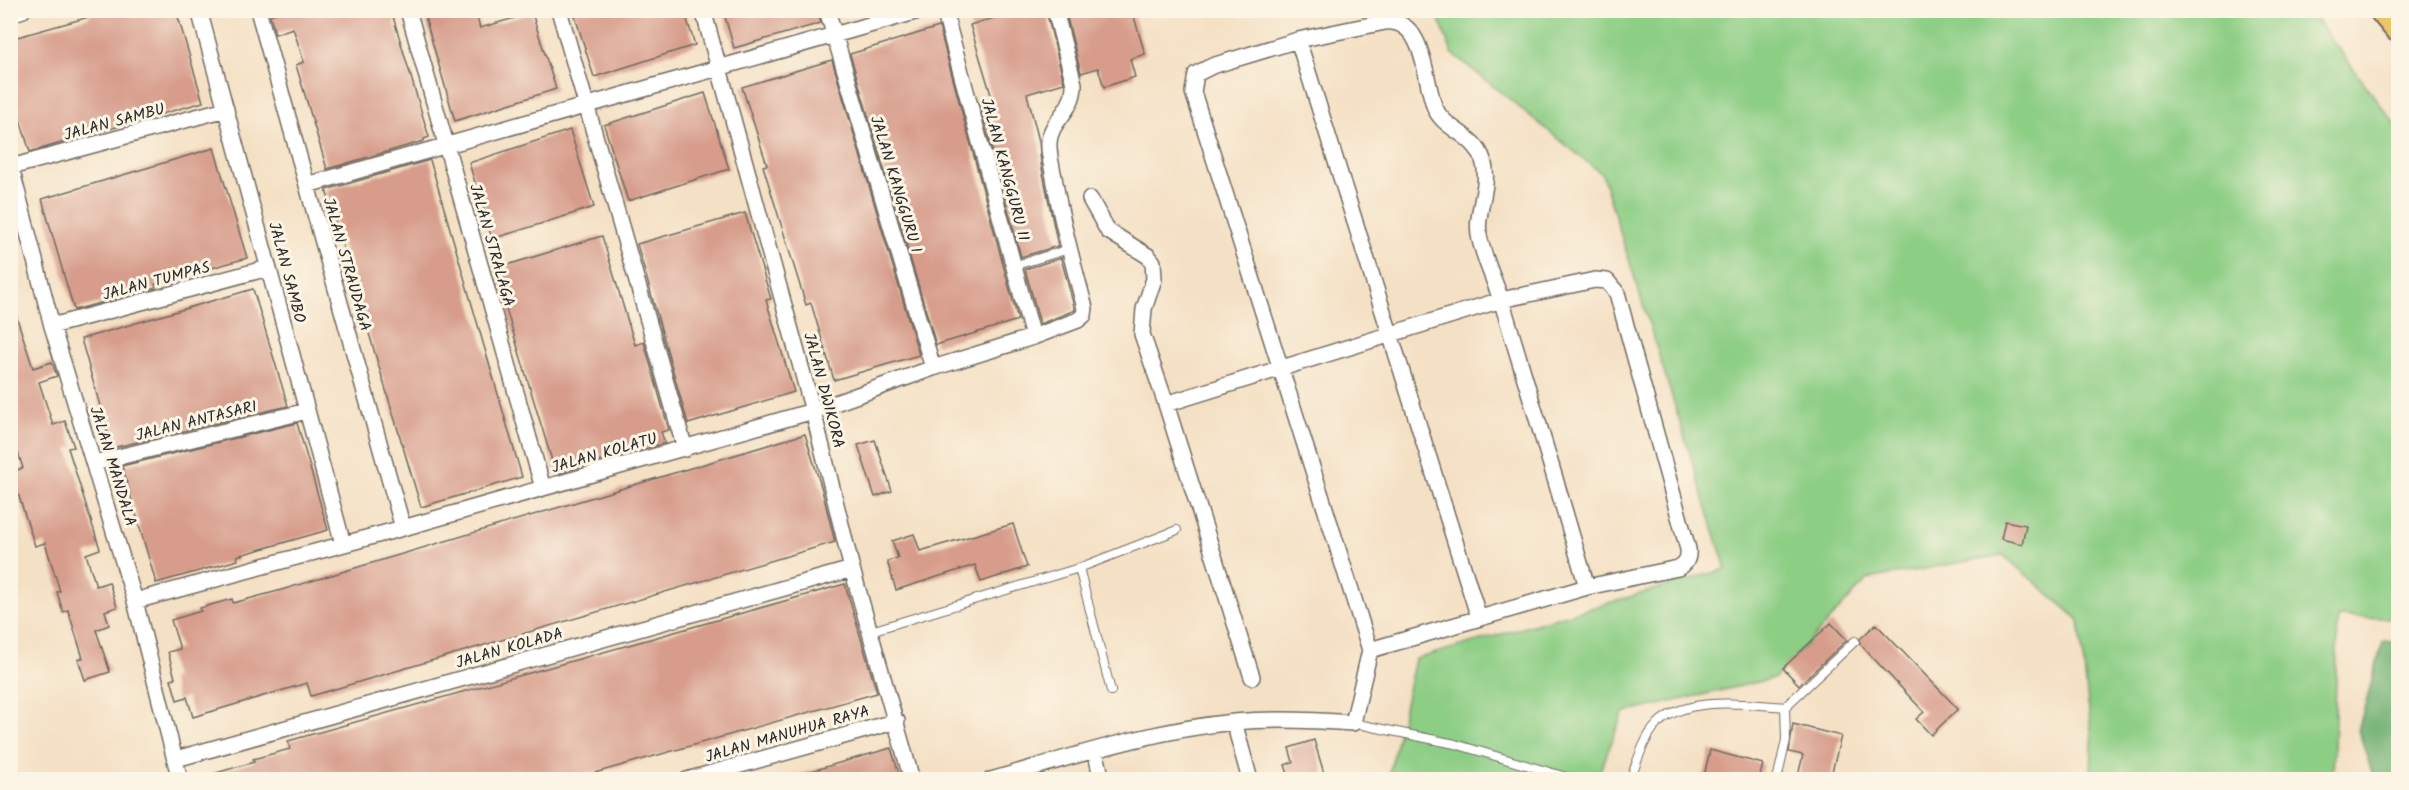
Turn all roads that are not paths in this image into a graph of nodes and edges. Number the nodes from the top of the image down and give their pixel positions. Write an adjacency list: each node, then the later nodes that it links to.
1 (23, 10): 12 (street)
2 (199, 10): 18 (street, JALAN SAMBO)
3 (258, 10): 21 (street, JALAN STRAUDAGA)
4 (408, 10): 19 (street, JALAN STRALAGA)
5 (560, 10): 17 (street)
6 (703, 10): 16 (street, JALAN DWIKORA)
7 (827, 10): 14 (street, JALAN KANGGURU I)
8 (922, 10): 14 (street)
9 (944, 10): 24 (street, JALAN KANGGURU II)
10 (1055, 10): 23 (street)
11 (2384, 10): 13 (highway)
12 (10, 14)
13 (2398, 27)
14 (834, 36): 16 (street); 30 (street, JALAN KANGGURU I)
15 (1298, 40): 26 (street); 28 (street); 31 (street)
16 (719, 67): 17 (street); 34 (street, JALAN DWIKORA)
17 (585, 105): 19 (street); 35 (street)
18 (225, 109): 20 (street, JALAN SAMBU); 25 (street, JALAN SAMBO)
19 (446, 145): 21 (street); 37 (street, JALAN STRALAGA)
20 (11, 166): 27 (street, JALAN MANDALA)
21 (307, 185): 38 (street, JALAN STRAUDAGA)
22 (1090, 199): 32 (street)
23 (1069, 249): 24 (lane); 29 (street, JALAN KOLATU)
24 (1013, 266): 29 (street, JALAN KANGGURU II)
25 (268, 268): 27 (street, JALAN TUMPAS); 33 (street, JALAN SAMBO)
26 (1501, 300): 28 (street); 43 (street); 43 (street)
27 (52, 326): 36 (street, JALAN MANDALA)
28 (1390, 334): 31 (street); 45 (street)
29 (1033, 337): 30 (street, JALAN KOLATU)
30 (933, 368): 34 (street, JALAN KOLATU)
31 (1281, 369): 32 (street); 48 (street)
32 (1166, 404): 49 (street)
33 (307, 411): 36 (street, JALAN ANTASARI); 40 (street, JALAN SAMBO)
34 (813, 411): 35 (street, JALAN KOLATU); 42 (street, JALAN DWIKORA)
35 (684, 449): 37 (street, JALAN KOLATU)
36 (94, 463): 44 (street, JALAN MANDALA)
37 (543, 489): 38 (street, JALAN KOLATU)
38 (403, 528): 40 (street, JALAN KOLATU)
39 (1177, 530): 41 (lane)
40 (343, 544): 44 (street, JALAN KOLATU)
41 (1079, 568): 46 (lane); 50 (lane)
42 (852, 569): 46 (street, JALAN DWIKORA); 56 (street, JALAN KOLADA)
43 (1587, 587): 45 (street)
44 (135, 601): 56 (street, JALAN MANDALA)
45 (1479, 618): 48 (street)
46 (871, 631): 52 (street, JALAN DWIKORA)
47 (1855, 641): 51 (lane)
48 (1370, 650): 54 (street)
49 (1252, 678)
50 (1111, 691)
51 (1785, 707): 64 (lane); 65 (lane)
52 (897, 721): 58 (street, JALAN MANUHUA RAYA); 59 (street, JALAN DWIKORA)
53 (1234, 722): 54 (street); 55 (street); 62 (street)
54 (1353, 723): 63 (lane)
55 (1095, 750): 60 (street); 61 (street)
56 (176, 759): 57 (street, JALAN MANDALA)
57 (180, 780)
58 (687, 780)
59 (912, 780)
60 (991, 780)
61 (1102, 780)
62 (1250, 780)
63 (1576, 780)
64 (1630, 780)
65 (1777, 780)

